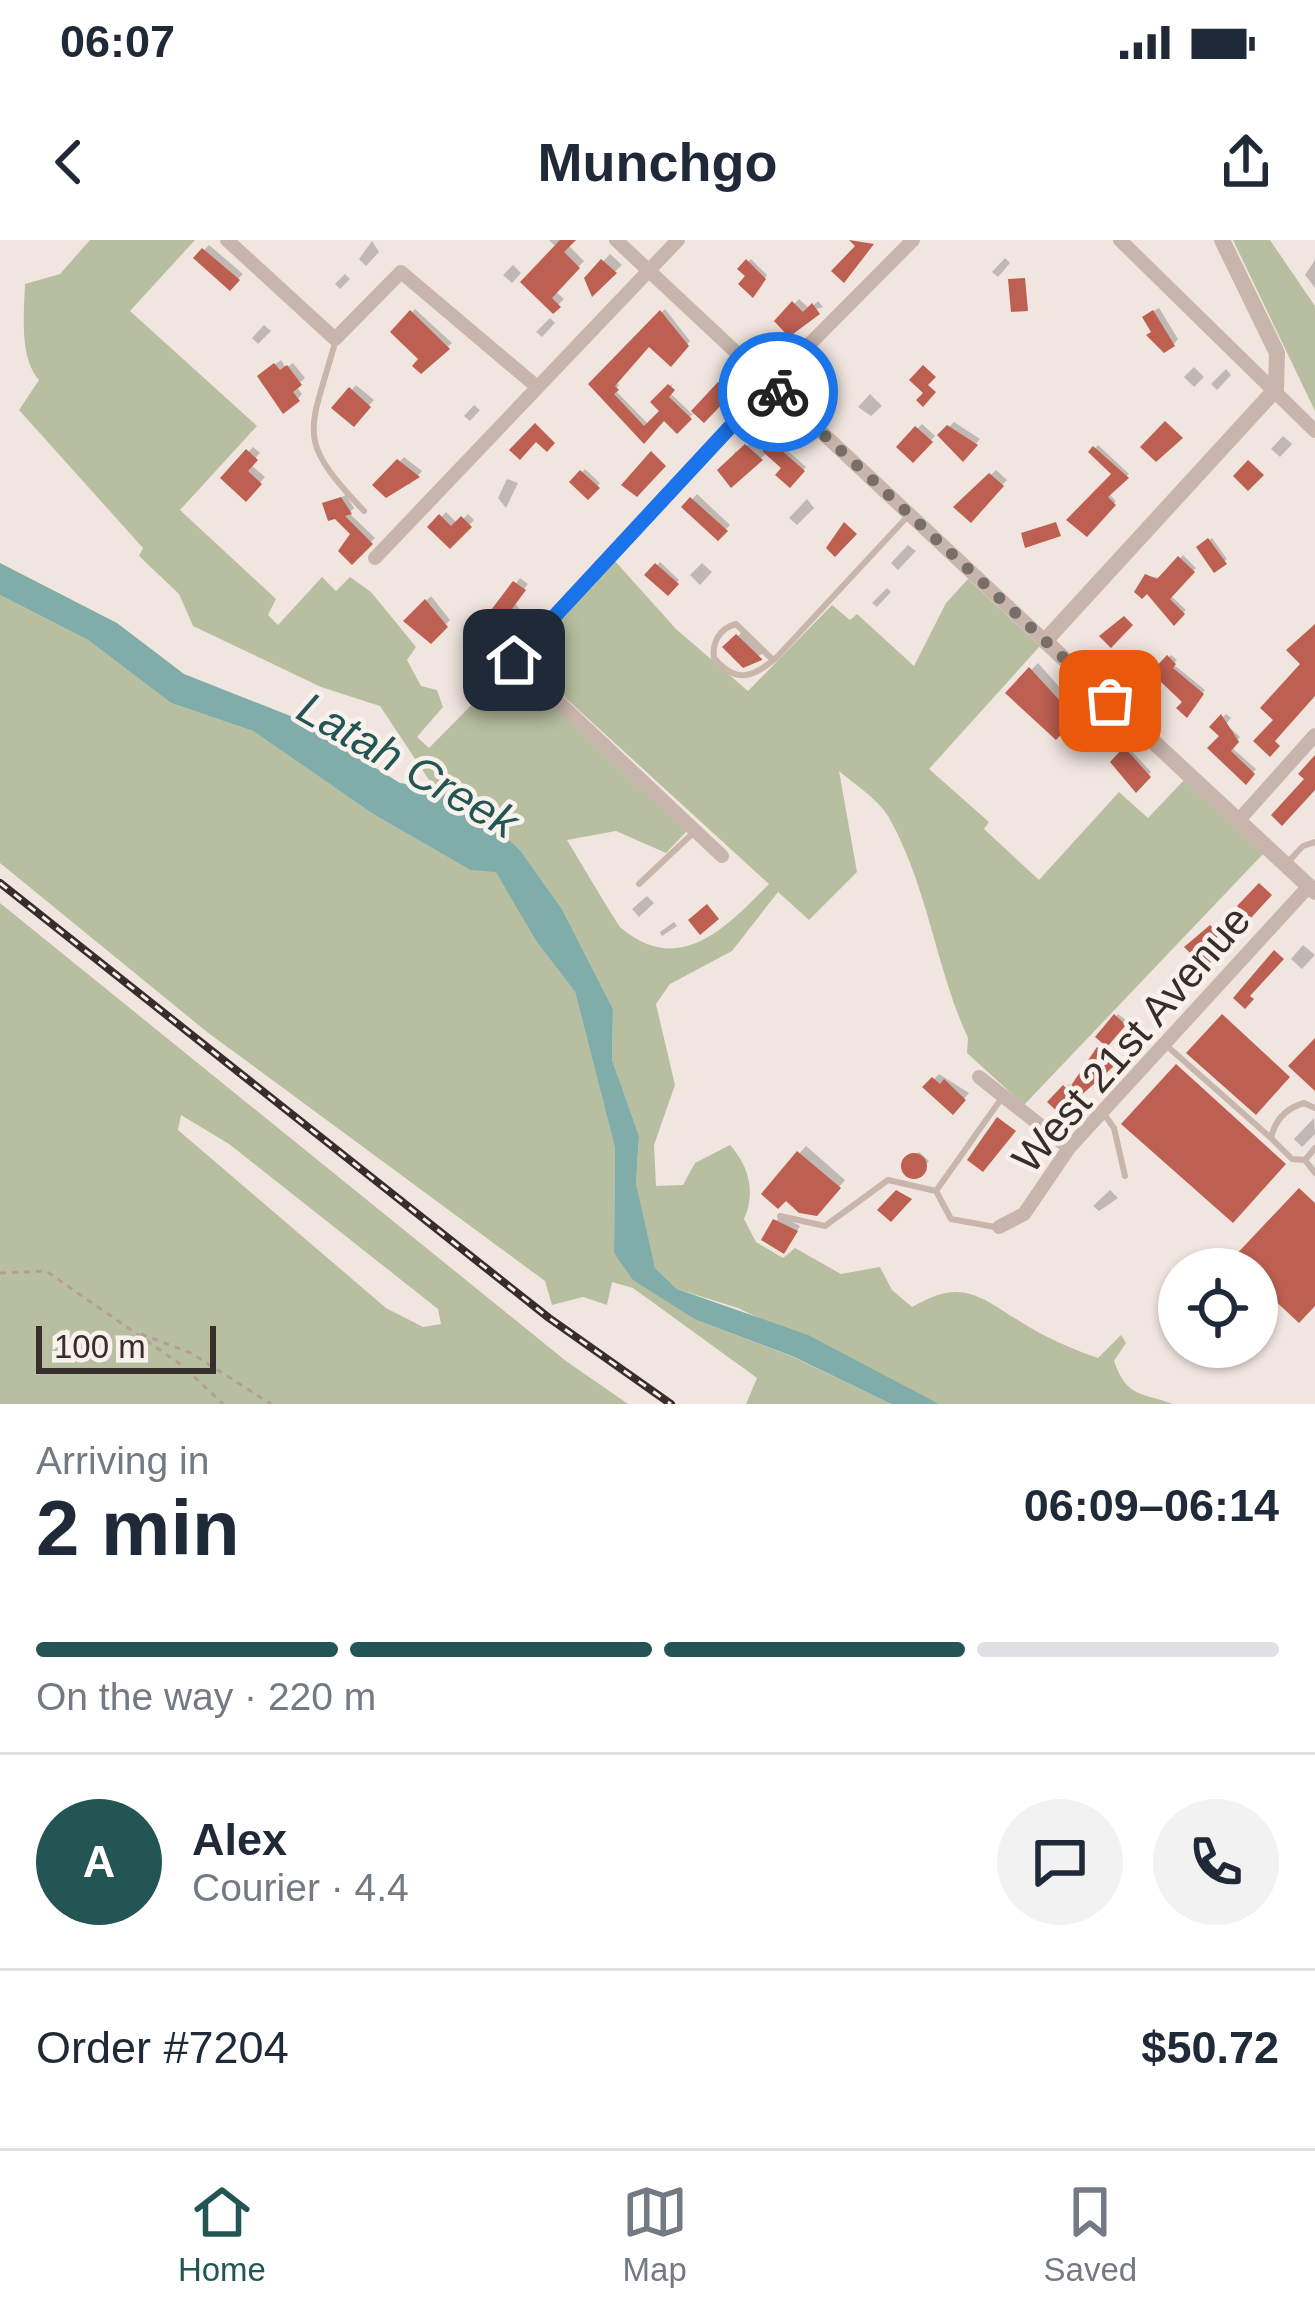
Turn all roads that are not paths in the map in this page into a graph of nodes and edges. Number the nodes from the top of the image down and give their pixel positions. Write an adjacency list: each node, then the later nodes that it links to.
1 (227, 240): 8 (street)
2 (616, 240): 7 (street)
3 (678, 240): 7 (street)
4 (913, 240): 9 (street)
5 (1120, 240): 11 (street)
6 (1222, 240): 11 (street)
7 (650, 271): 9 (street); 10 (street)
8 (335, 339): 10 (street); 13 (lane)
9 (770, 384): 14 (street); 20 (street)
10 (536, 386): 15 (street)
11 (1276, 389): 12 (street); 16 (street)
12 (1315, 431)
13 (364, 512)
14 (909, 514): 16 (street); 17 (lane)
15 (375, 558)
16 (1046, 641): 19 (street)
17 (773, 660): 17 (lane)
18 (1315, 735): 19 (street)
19 (1238, 821): 23 (street)
20 (695, 830): 22 (street); 24 (lane)
21 (1315, 842): 23 (lane)
22 (722, 856)
23 (1286, 865): 25 (street)
24 (639, 884)
25 (1313, 890): 26 (street, West 21st Avenue)
26 (1164, 1044): 30 (street, West 21st Avenue); 31 (lane)
27 (979, 1077): 28 (street)
28 (1003, 1096): 32 (street); 37 (lane)
29 (1315, 1108): 31 (lane)
30 (1102, 1112): 32 (street, West 21st Avenue); 36 (lane)
31 (1271, 1138): 34 (lane)
32 (1069, 1148): 39 (street, West 21st Avenue)
33 (1315, 1148): 34 (lane)
34 (1305, 1160): 35 (lane)
35 (1315, 1173)
36 (1125, 1176)
37 (936, 1191): 38 (lane); 39 (lane)
38 (780, 1216)
39 (999, 1227)

